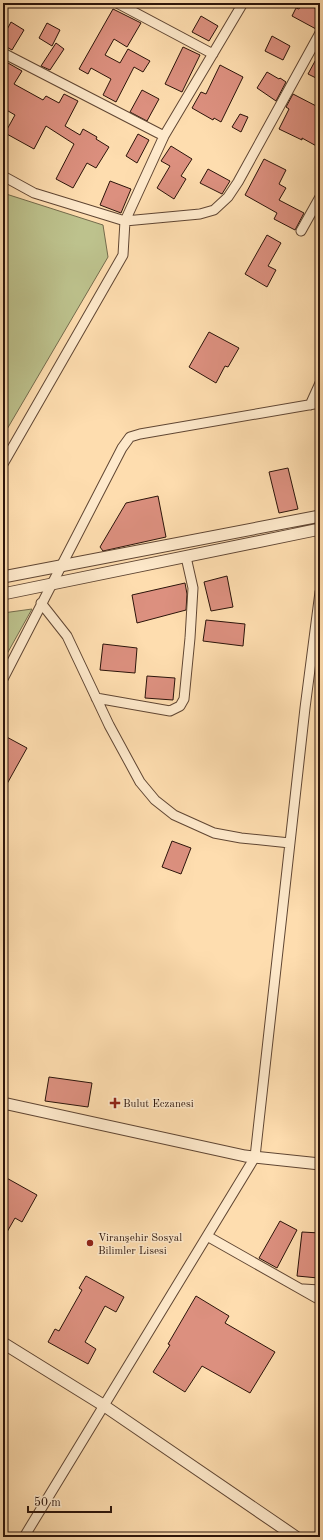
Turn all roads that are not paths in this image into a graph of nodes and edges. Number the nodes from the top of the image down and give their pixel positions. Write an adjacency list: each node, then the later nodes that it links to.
1 (117, 3): 5 (street)
2 (243, 3): 5 (street)
3 (320, 32): 9 (street)
4 (3, 53): 6 (street)
5 (213, 54): 6 (street)
6 (164, 136): 9 (street)
7 (3, 176): 9 (street)
8 (320, 197): 10 (street)
9 (125, 221): 14 (street)
10 (301, 231)
11 (320, 383): 13 (street)
12 (320, 403): 13 (street)
13 (310, 405): 18 (street)
14 (3, 464)
15 (320, 516): 18 (street)
16 (320, 528): 17 (street)
17 (186, 557): 20 (street); 26 (street)
18 (60, 566): 19 (street); 20 (street)
19 (3, 577)
20 (50, 585): 22 (street); 23 (street)
21 (320, 592): 24 (street)
22 (3, 594)
23 (41, 603): 25 (street); 26 (street)
24 (316, 652): 27 (street)
25 (3, 679)
26 (96, 698): 27 (street)
27 (290, 842): 29 (street)
28 (3, 1103): 29 (street)
29 (256, 1157): 30 (street); 31 (street)
30 (320, 1164)
31 (207, 1236): 32 (street); 36 (street)
32 (300, 1288): 33 (street); 34 (street)
33 (320, 1290)
34 (320, 1300)
35 (3, 1343): 36 (street)
36 (103, 1405): 37 (street); 38 (street)
37 (24, 1537)
38 (296, 1537)

